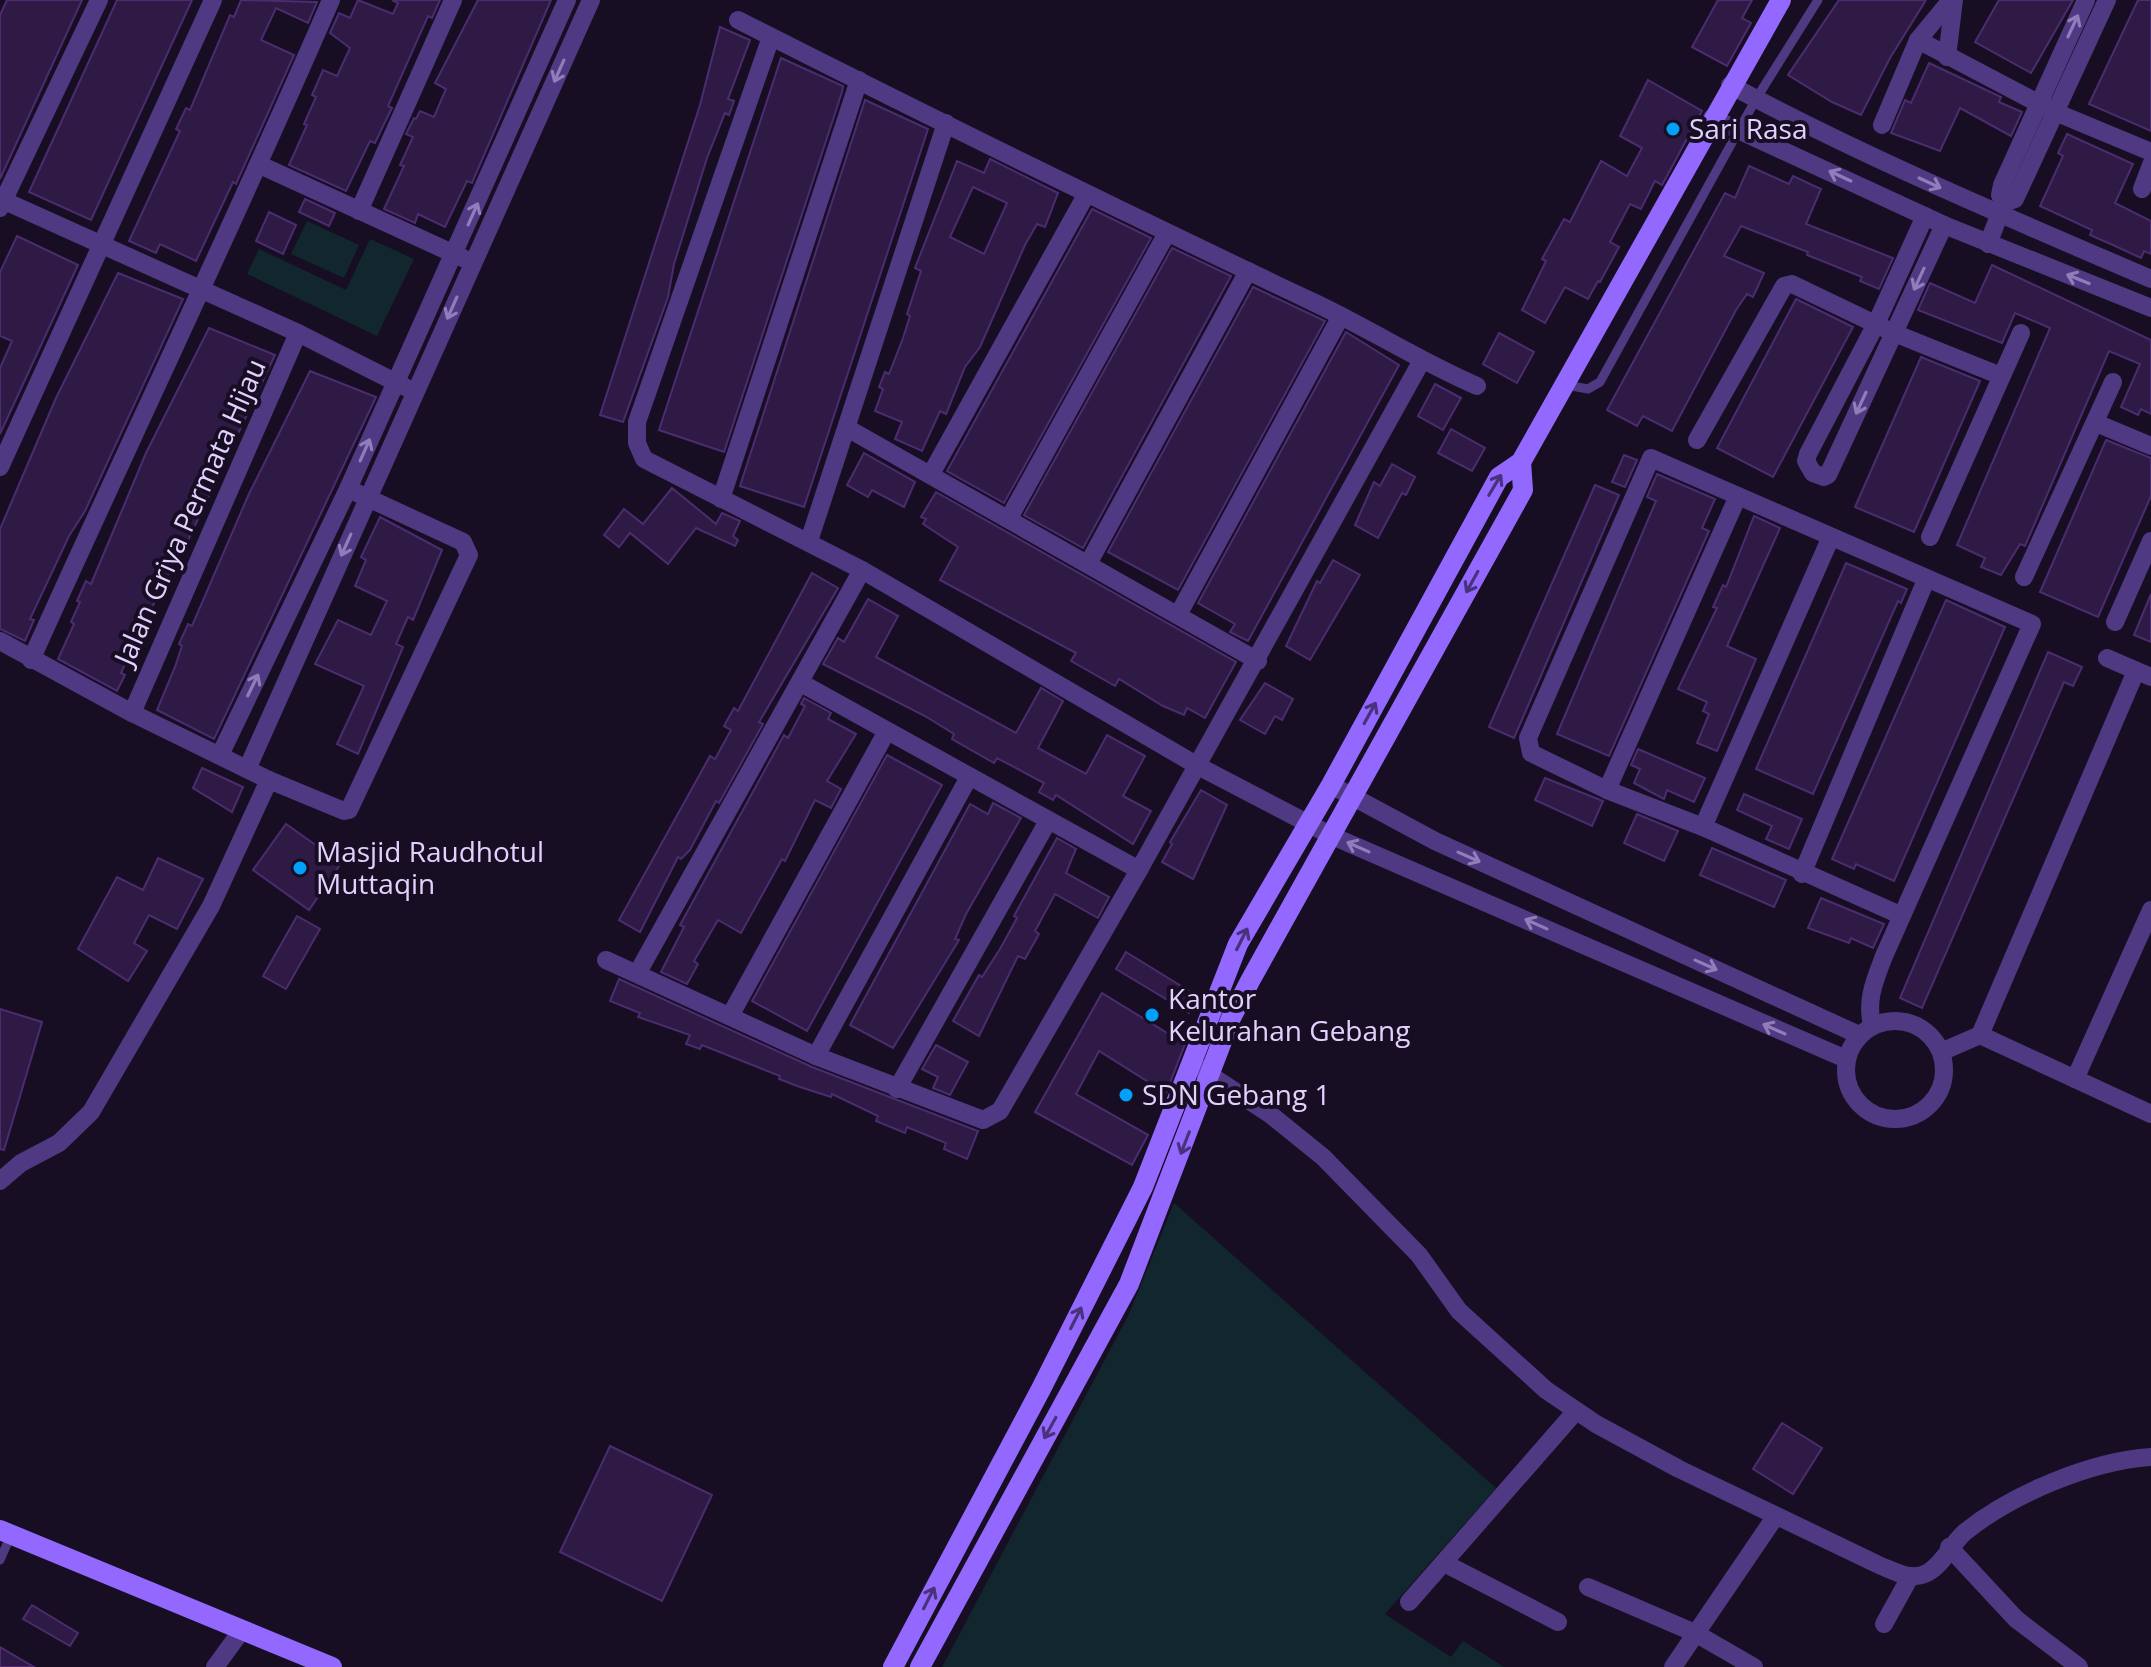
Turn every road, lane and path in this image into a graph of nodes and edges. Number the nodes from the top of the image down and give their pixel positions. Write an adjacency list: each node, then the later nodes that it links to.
1 (99, 0): 33 (street, Jalan Griya Permata Hijau)
2 (213, 0): 41 (street)
3 (331, 0): 29 (street)
4 (453, 0): 36 (street)
5 (567, 0): 42 (street, one-way to 5)
6 (591, 0): 43 (street, one-way to 43)
7 (1781, 0): 19 (street)
8 (1818, 0): 20 (lane)
9 (1953, 0): 14 (street); 15 (street)
10 (2086, 0): 16 (street, one-way to 10)
11 (2107, 0): 17 (street)
12 (738, 20): 13 (street)
13 (771, 37): 18 (street); 70 (street)
14 (1918, 40): 15 (street); 24 (street)
15 (1947, 57): 21 (street)
16 (2057, 60): 17 (street); 21 (street)
17 (2075, 68): 21 (street)
18 (859, 80): 23 (street); 70 (street)
19 (1730, 85): 20 (street); 22 (street)
20 (1756, 99): 25 (street); 26 (lane)
21 (2047, 108): 27 (street); 35 (street)
22 (1712, 118): 26 (street); 57 (street)
23 (946, 123): 32 (street); 61 (street)
24 (1882, 125)
25 (1809, 127): 28 (street); 34 (street, one-way to 34)
26 (1739, 131): 28 (street); 57 (lane)
27 (2151, 152)
28 (1796, 155): 37 (street, one-way to 28)
29 (260, 165): 36 (street); 46 (street)
30 (2151, 165): 31 (street)
31 (2142, 189)
32 (1086, 195): 39 (street); 66 (street)
33 (1, 203): 41 (street, Jalan Griya Permata Hijau)
34 (1972, 203): 35 (street); 38 (street)
35 (2002, 209): 40 (street); 45 (street)
36 (359, 211): 42 (street)
37 (1925, 216): 38 (street); 49 (street)
38 (1953, 229): 40 (street); 51 (street, one-way to 51)
39 (1167, 233): 44 (street); 71 (street)
40 (1988, 244): 47 (street, one-way to 40)
41 (101, 246): 46 (street, Jalan Griya Permata Hijau); 65 (street)
42 (454, 256): 43 (street); 55 (street)
43 (473, 262): 59 (street, one-way to 59)
44 (1248, 271): 48 (street); 76 (street)
45 (2151, 279)
46 (199, 288): 50 (street, Jalan Griya Permata Hijau); 84 (street)
47 (2151, 308)
48 (1341, 316): 53 (street); 80 (street)
49 (1876, 324): 51 (street); 51 (street, one-way to 49); 62 (street)
50 (298, 333): 55 (street, Jalan Griya Permata Hijau); 88 (street, Jalan Griya Permata Hijau)
51 (1894, 333): 54 (street)
52 (2021, 333): 54 (street)
53 (1421, 362): 58 (street); 85 (street)
54 (2001, 376): 72 (street)
55 (395, 382): 59 (street, Jalan Griya Permata Hijau); 67 (street, one-way to 55)
56 (2113, 382): 60 (street)
57 (1566, 385): 64 (street)
58 (1477, 386)
59 (414, 392): 69 (street)
60 (2096, 423): 63 (street); 78 (street)
61 (847, 428): 66 (street); 74 (street)
62 (1697, 440)
63 (2151, 446)
64 (1521, 462): 95 (street, one-way to 64); 97 (street, one-way to 97)
65 (0, 467)
66 (931, 474): 71 (street)
67 (348, 489): 69 (street, Jalan Griya Permata Hijau); 90 (street, one-way to 67)
68 (1738, 496): 73 (street); 96 (street); 96 (street)
69 (367, 498): 92 (street, one-way to 92); 94 (street, Jalan Griya Permata Hijau)
70 (721, 499): 74 (street)
71 (1009, 518): 76 (street)
72 (1930, 537)
73 (1830, 539): 79 (street); 100 (street)
74 (809, 541): 77 (street)
75 (2151, 541): 81 (street)
76 (1088, 564): 80 (street)
77 (862, 570): 87 (street); 91 (street)
78 (2024, 577)
79 (1926, 580): 105 (street); 107 (street)
80 (1178, 615): 85 (street)
81 (2115, 622)
82 (0, 641): 84 (street, Jalan Griya Permata Hijau)
83 (2107, 658): 86 (street)
84 (31, 660): 88 (street, Jalan Griya Permata Hijau)
85 (1258, 661): 91 (street)
86 (2144, 674): 112 (street)
87 (801, 683): 89 (street); 109 (street)
88 (132, 713): 90 (street, Jalan Griya Permata Hijau)
89 (887, 731): 93 (street); 110 (street)
90 (220, 755): 92 (street, Jalan Griya Permata Hijau)
91 (1198, 766): 99 (street); 103 (street)
92 (248, 767): 94 (street, Jalan Griya Permata Hijau)
93 (969, 777): 98 (street); 114 (street)
94 (269, 780): 120 (street)
95 (1331, 785): 97 (street); 99 (street)
96 (1607, 790): 100 (street)
97 (1351, 797): 101 (street); 102 (street)
98 (1048, 821): 103 (street); 118 (street)
99 (1307, 823): 101 (street); 116 (street, one-way to 99)
100 (1703, 827): 105 (street)
101 (1330, 835): 104 (street, one-way to 101); 116 (street)
102 (1435, 841): 104 (street); 111 (street, one-way to 111)
103 (1139, 870): 118 (street)
104 (1422, 873): 115 (street, one-way to 104)
105 (1802, 874): 107 (street)
106 (2151, 910): 117 (street)
107 (1900, 915): 111 (street)
108 (606, 960): 109 (street)
109 (637, 974): 110 (street)
110 (730, 1016): 114 (street)
111 (1866, 1030): 113 (street); 115 (street)
112 (1980, 1035): 113 (street); 117 (street)
113 (1941, 1052): 115 (street)
114 (816, 1056): 118 (street)
115 (1846, 1059)
116 (1202, 1069): 121 (street, one-way to 116); 122 (street, one-way to 122); 123 (street)
117 (2075, 1079): 119 (street)
118 (897, 1089)
119 (2151, 1114)
120 (0, 1181)
121 (1041, 1389): 122 (street); 137 (street, one-way to 121)
122 (1065, 1401): 138 (street, one-way to 138)
123 (1576, 1411): 125 (street); 129 (street)
124 (2151, 1457): 127 (street)
125 (1775, 1517): 130 (street); 136 (street)
126 (6, 1532): 128 (lane); 135 (street)
127 (1949, 1547): 130 (street); 144 (street)
128 (0, 1560)
129 (1444, 1563): 132 (street); 133 (street)
130 (1910, 1577): 134 (street)
131 (1588, 1587): 136 (street)
132 (1409, 1602)
133 (1558, 1622)
134 (1884, 1624)
135 (242, 1630): 139 (street); 140 (street)
136 (1695, 1633): 142 (street); 143 (street)
137 (905, 1644): 138 (street); 141 (street)
138 (923, 1662)
139 (215, 1667)
140 (332, 1667)
141 (893, 1667)
142 (1673, 1667)
143 (1754, 1667)
144 (2079, 1667)

